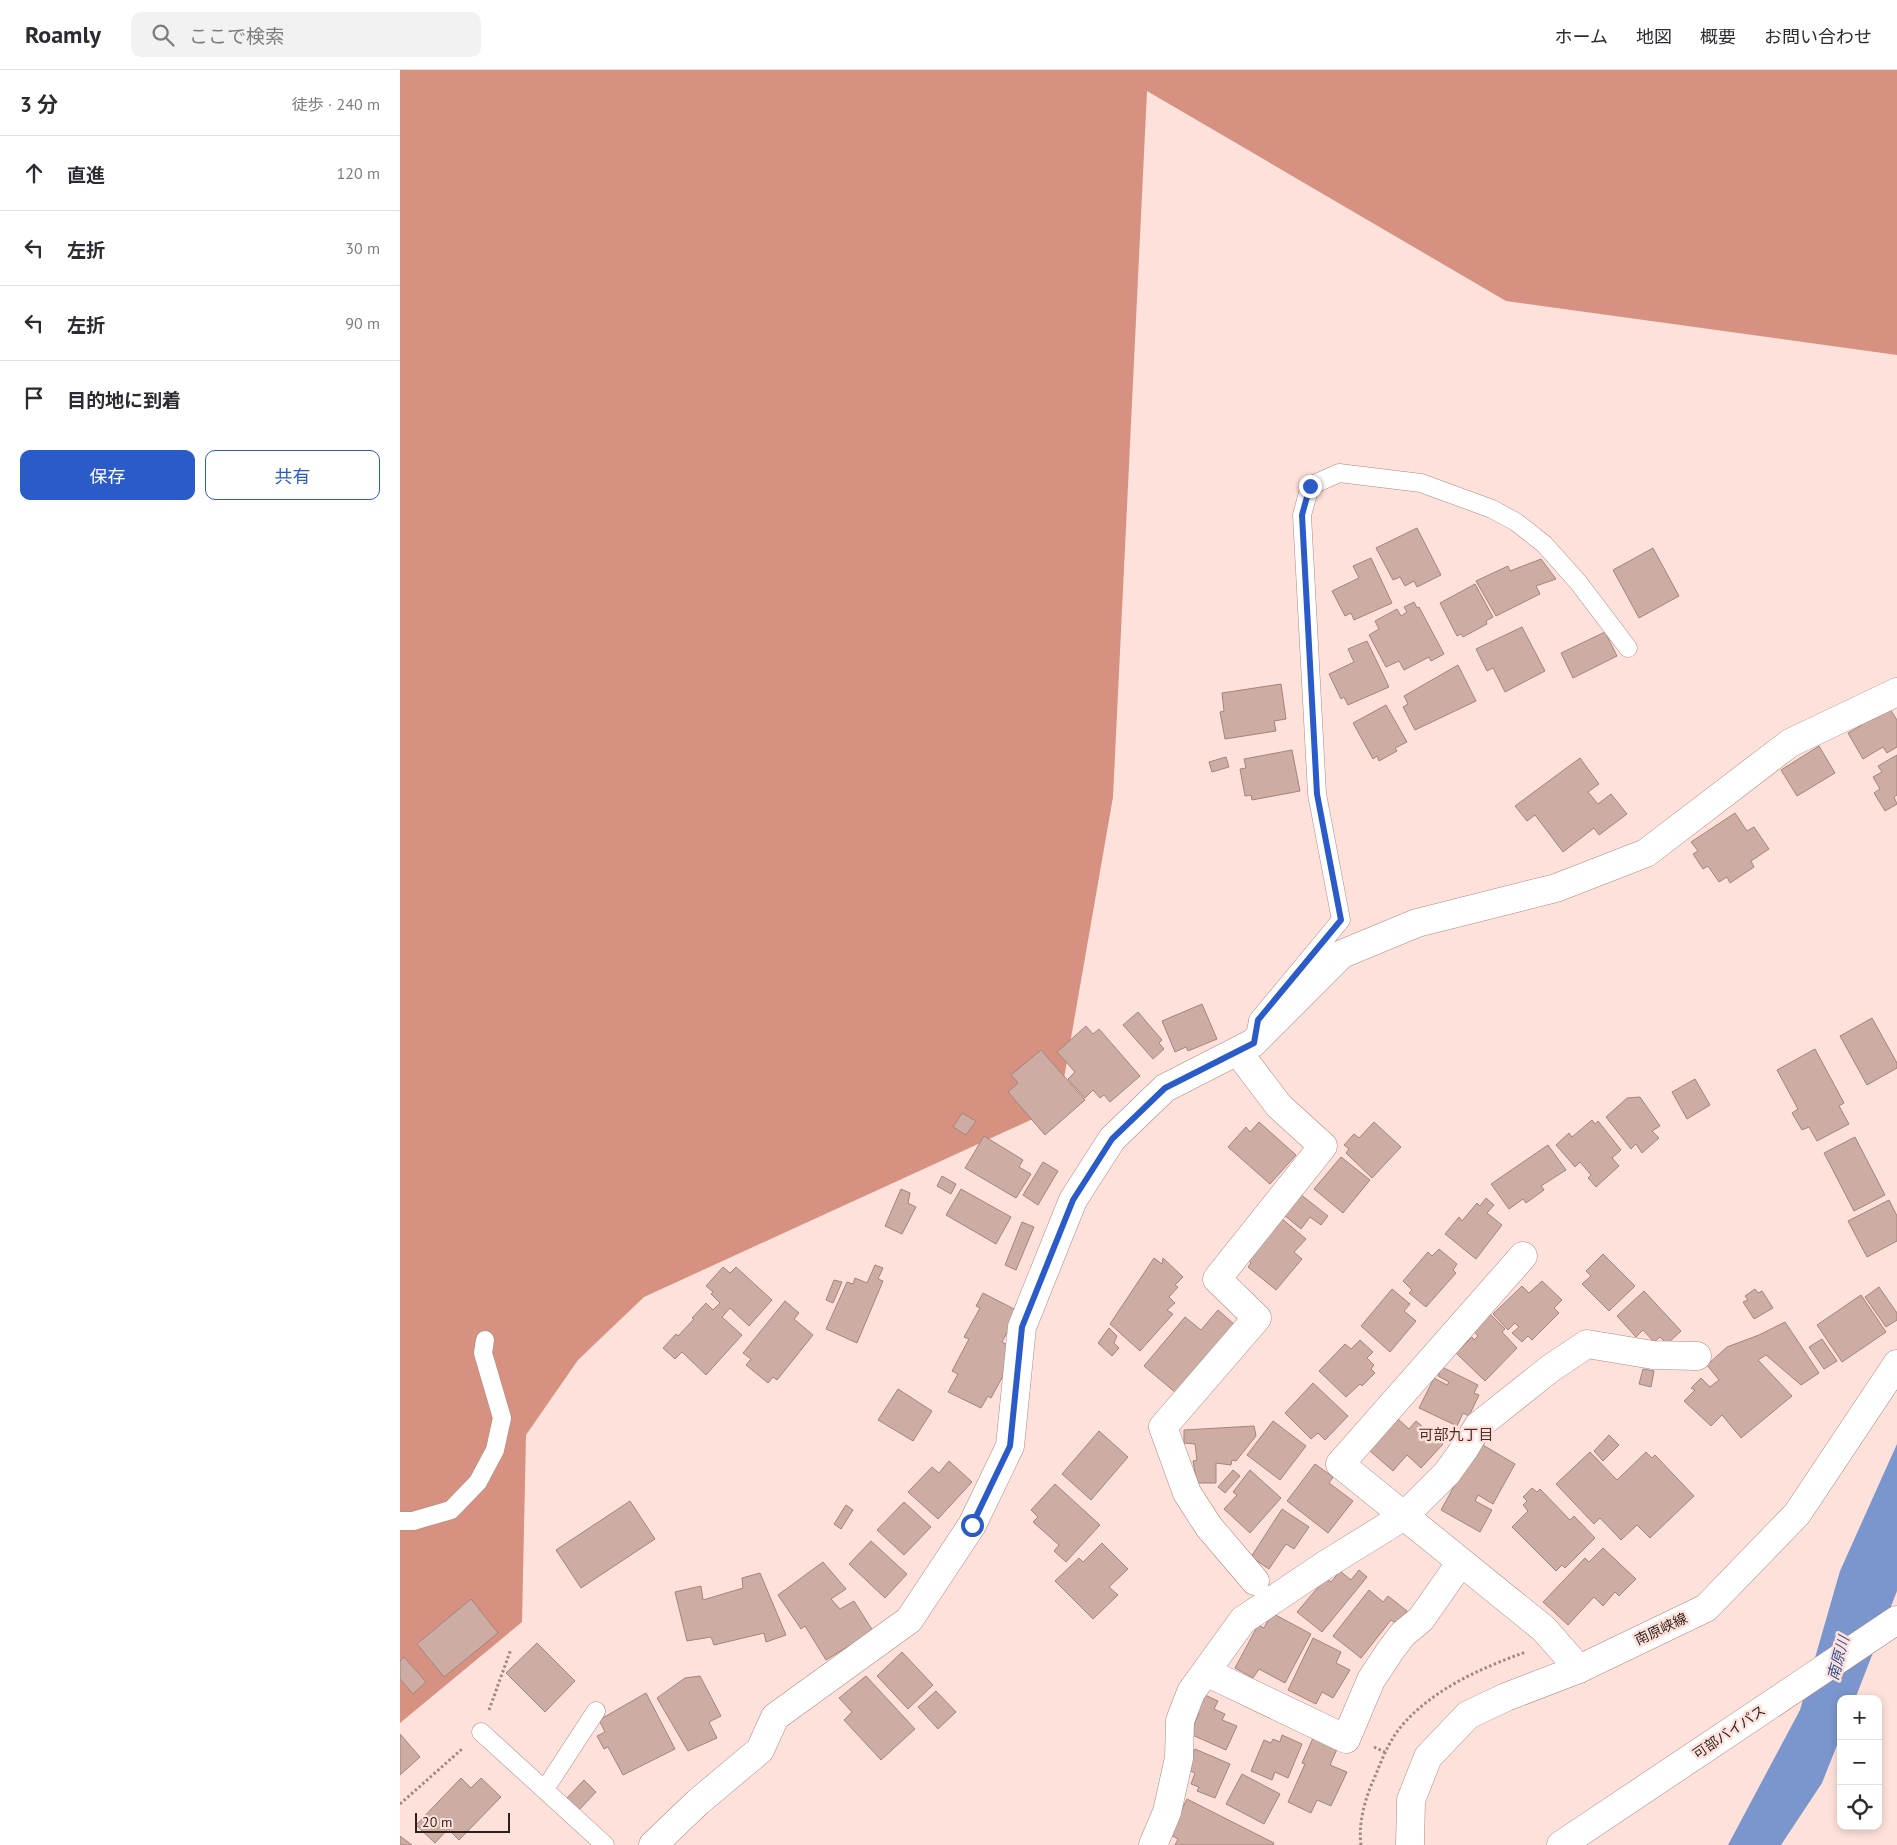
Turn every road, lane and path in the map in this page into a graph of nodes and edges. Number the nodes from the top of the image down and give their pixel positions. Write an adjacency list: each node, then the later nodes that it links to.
1 (1628, 648): 3 (lane)
2 (1897, 692): 3 (main road)
3 (1246, 1048): 11 (main road); 21 (main road)
4 (1522, 1256): 8 (main road)
5 (485, 1340): 9 (lane)
6 (1697, 1356): 8 (main road)
7 (1897, 1364): 14 (main road, 南原峡線)
8 (1404, 1516): 10 (main road); 15 (main road)
9 (400, 1520)
10 (1461, 1562): 14 (main road); 15 (main road)
11 (1254, 1581)
12 (1897, 1620): 24 (main road, 可部バイパス)
13 (511, 1649): 17 (path)
14 (1578, 1669): 23 (main road, 南原峡線)
15 (1206, 1672): 22 (main road)
16 (596, 1711): 18 (lane)
17 (481, 1732): 18 (lane); 19 (path)
18 (544, 1789): 20 (lane)
19 (400, 1804)
20 (606, 1845)
21 (653, 1845)
22 (1153, 1845)
23 (1410, 1845)
24 (1561, 1845)

